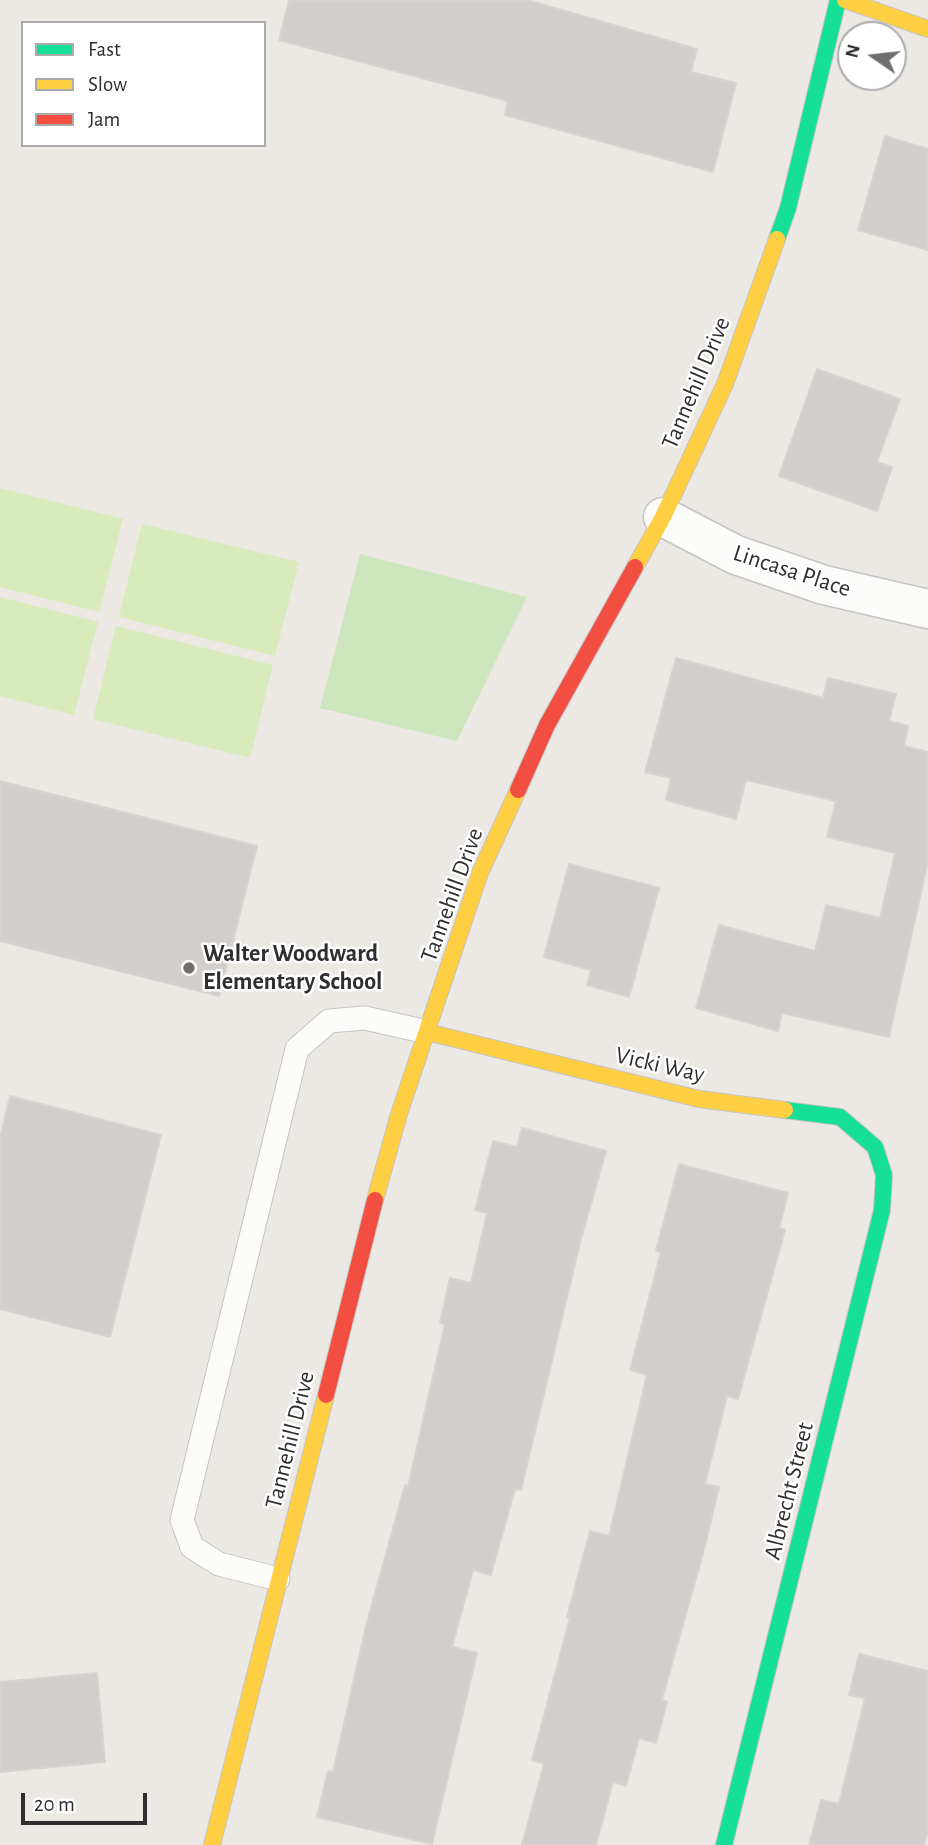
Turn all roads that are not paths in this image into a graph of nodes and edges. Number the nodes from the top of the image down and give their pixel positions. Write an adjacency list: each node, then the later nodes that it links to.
1 (838, 0): 4 (street, Tannehill Drive)
2 (845, 0): 3 (street)
3 (928, 29)
4 (663, 517): 5 (street, Lincasa Place); 6 (street, Tannehill Drive)
5 (928, 609)
6 (427, 1032): 7 (street, Vicki Way); 8 (street, Tannehill Drive); 8 (lane)
7 (875, 1147): 10 (street, Albrecht Street)
8 (278, 1580): 9 (street, Tannehill Drive)
9 (212, 1845)
10 (724, 1845)

